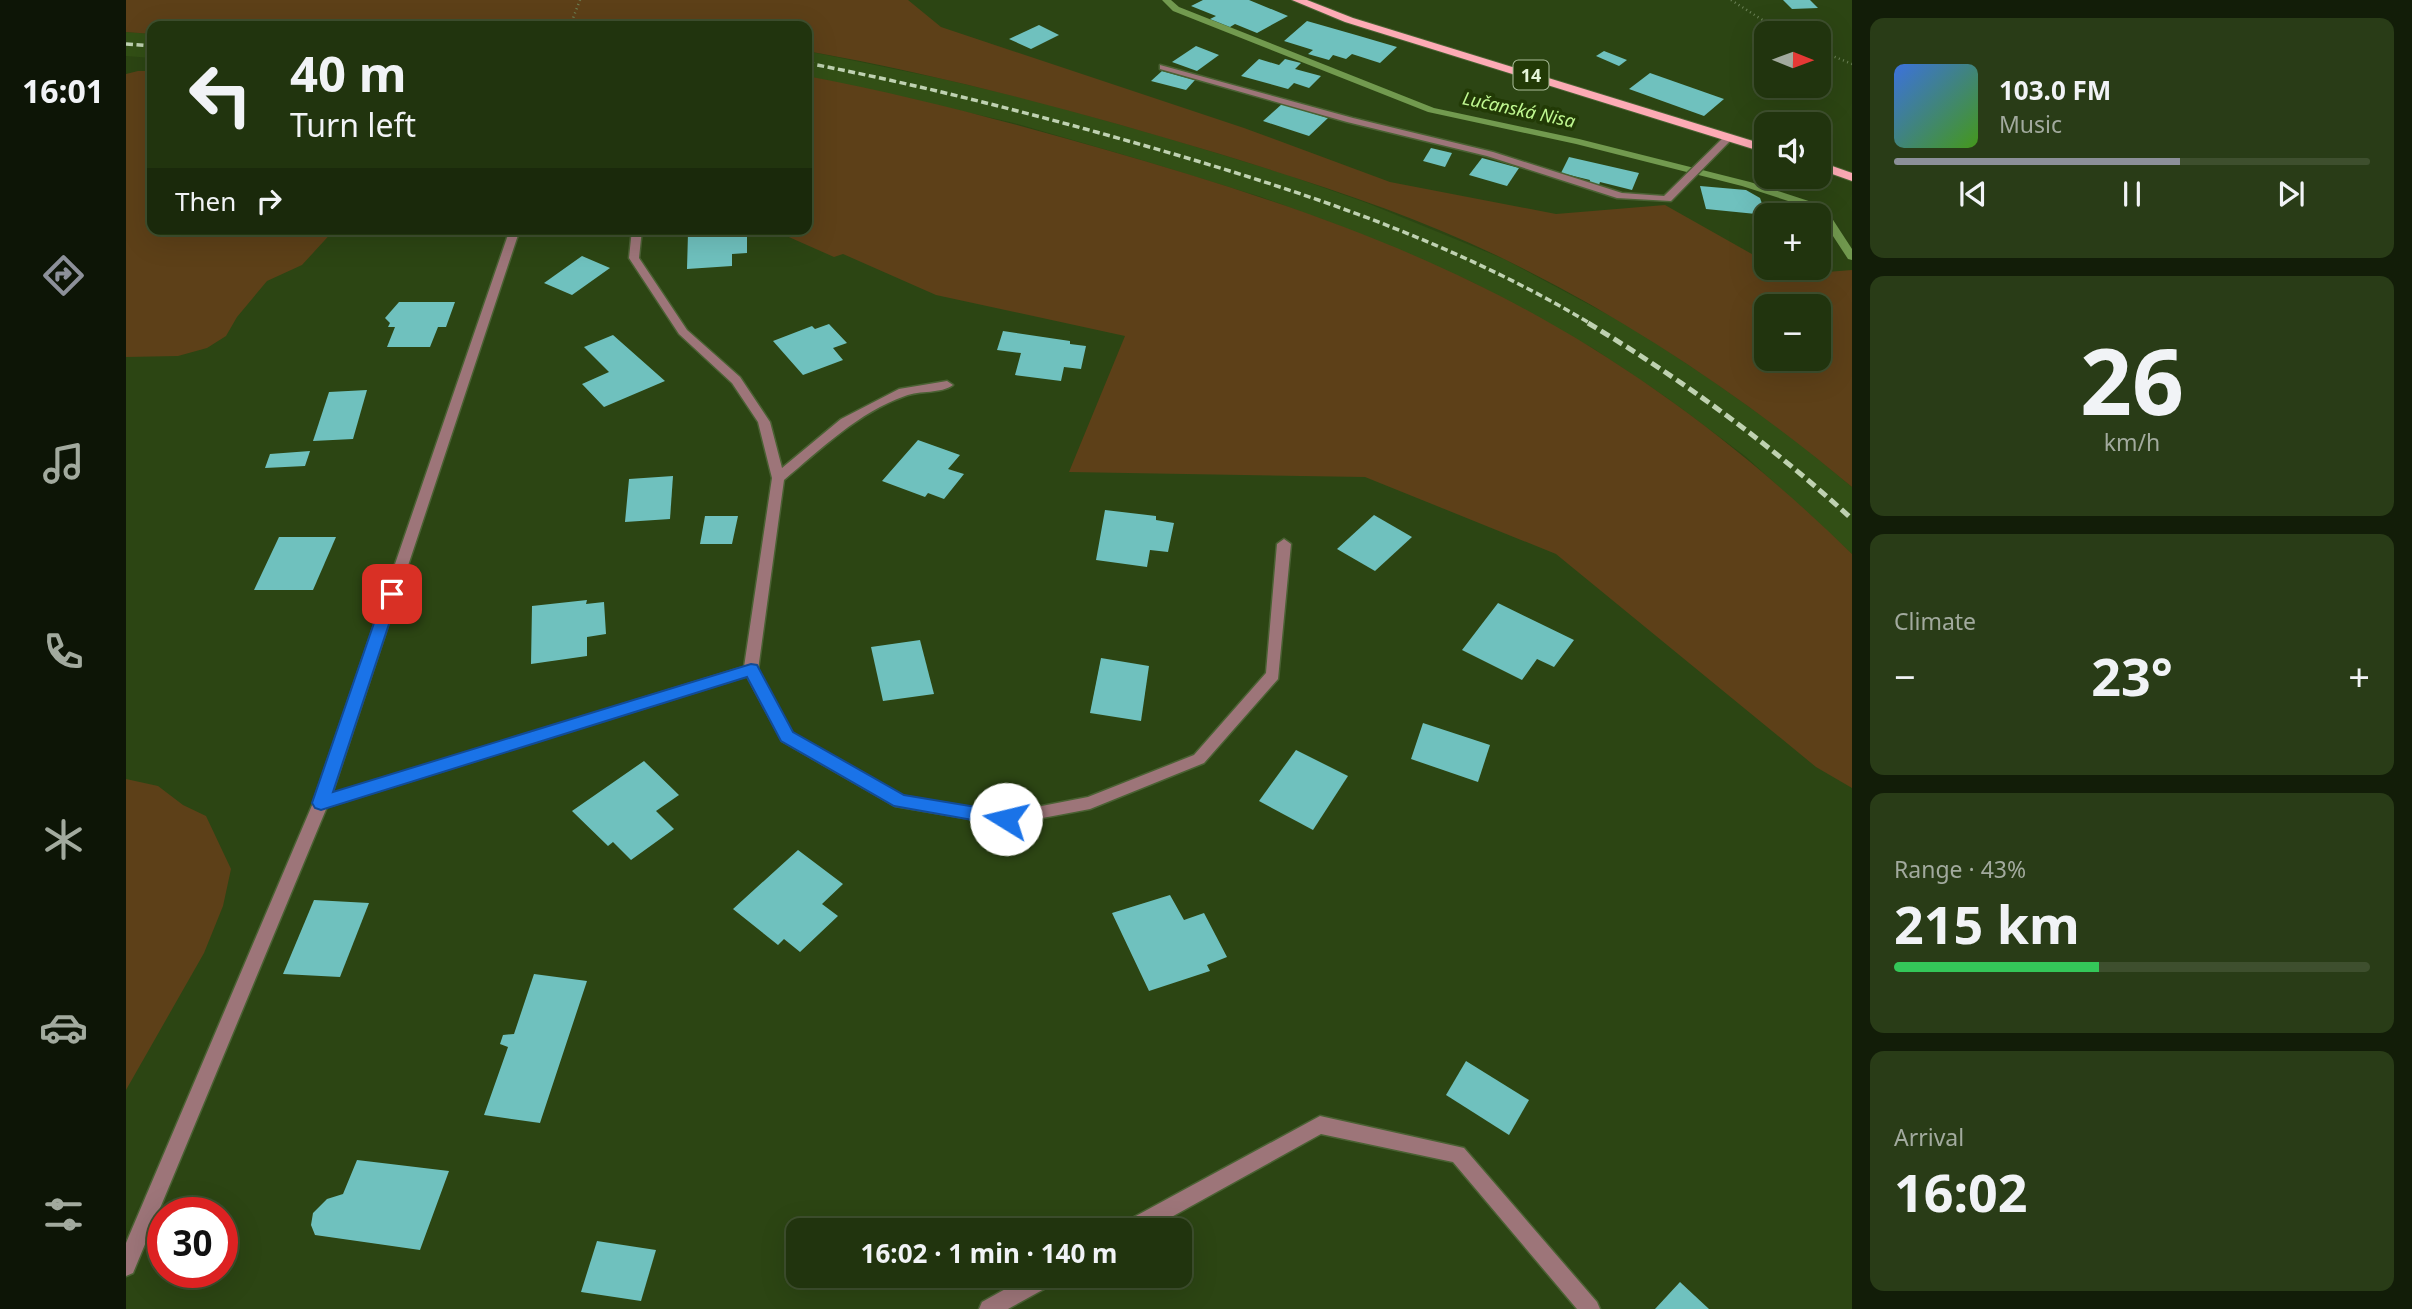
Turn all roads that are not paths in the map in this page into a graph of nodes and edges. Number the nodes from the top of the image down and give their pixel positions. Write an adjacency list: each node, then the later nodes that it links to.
1 (1297, 0): 3 (main road, 14)
2 (1163, 67): 3 (street)
3 (1729, 137): 4 (main road, 14)
4 (1754, 145)
5 (1831, 170): 6 (main road)
6 (1852, 177)
7 (513, 235): 13 (street)
8 (637, 235): 10 (street)
9 (947, 385): 10 (street)
10 (778, 478): 12 (street)
11 (1284, 544): 12 (street)
12 (751, 670): 13 (street)
13 (321, 803): 15 (street)
14 (1152, 1218): 18 (street)
15 (126, 1266)
16 (1027, 1288): 17 (street)
17 (989, 1309)
18 (1590, 1309)

